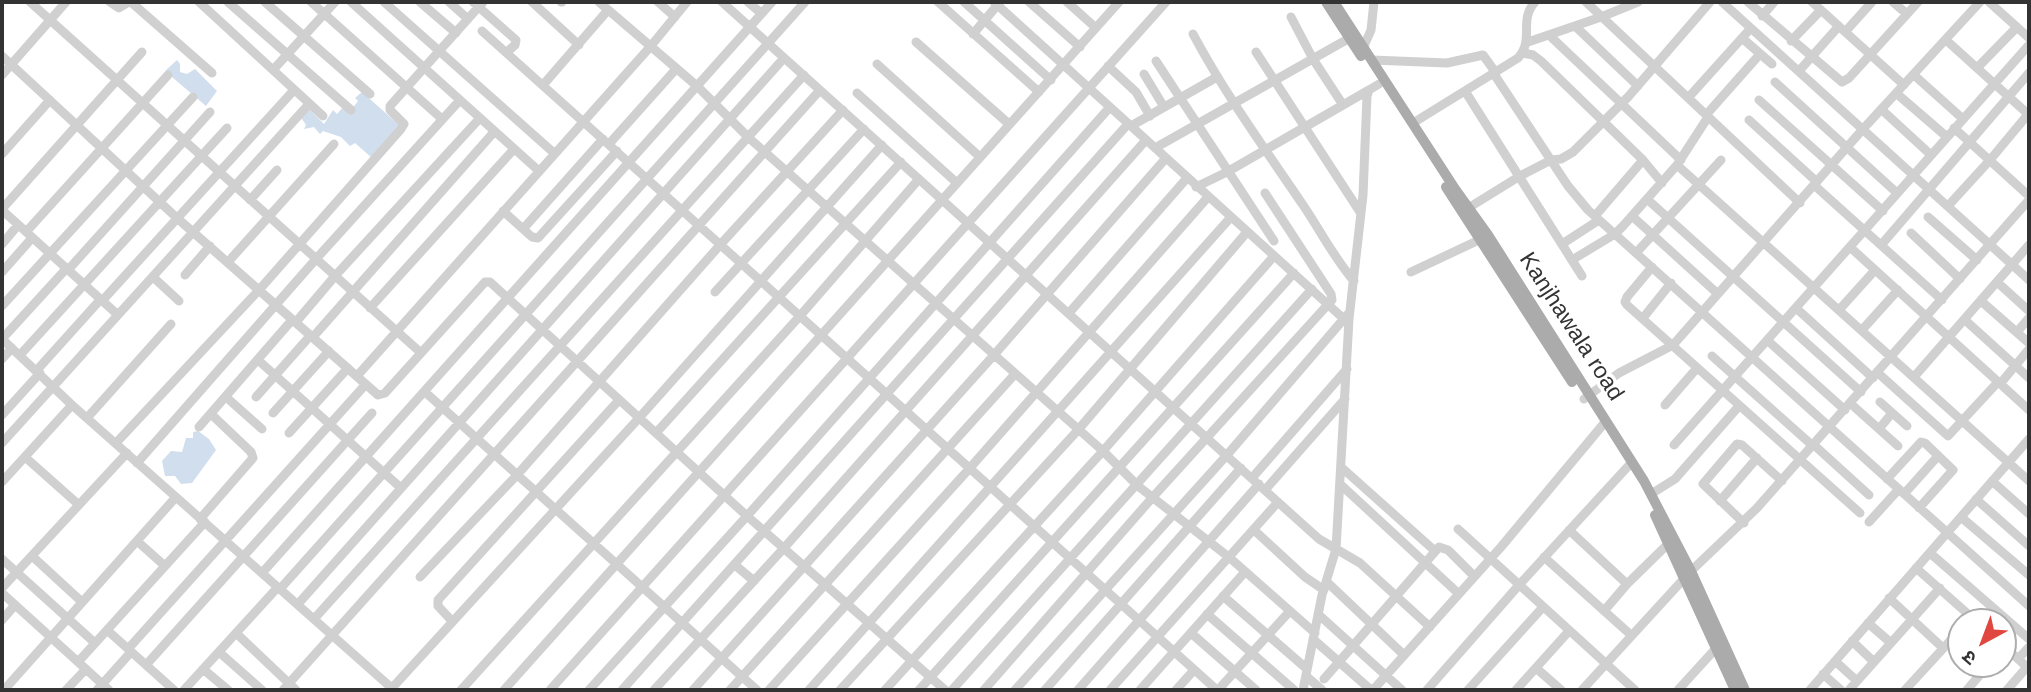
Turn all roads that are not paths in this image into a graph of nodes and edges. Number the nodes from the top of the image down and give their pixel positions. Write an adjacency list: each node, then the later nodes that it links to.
1 (30, 2): 54 (street)
2 (66, 2): 54 (street)
3 (110, 2): 4 (street)
4 (130, 2): 107 (street)
5 (199, 2): 105 (street)
6 (228, 2): 88 (street)
7 (265, 2): 69 (street)
8 (311, 2): 47 (street)
9 (335, 2): 47 (street)
10 (351, 2): 103 (street)
11 (384, 2): 82 (street)
12 (420, 2): 64 (street)
13 (449, 2): 55 (street)
14 (532, 2): 77 (street)
15 (598, 2): 46 (street)
16 (658, 2): 51 (street)
17 (688, 2): 51 (street)
18 (722, 2): 58 (street)
19 (748, 2): 48 (street)
20 (772, 2): 48 (street)
21 (804, 2): 76 (street)
22 (938, 2): 65 (street)
23 (964, 2): 56 (street)
24 (1028, 2): 81 (street)
25 (1067, 2): 60 (street)
26 (1166, 2): 100 (street)
27 (1326, 2): 68 (main road, Kanjhawala road)
28 (1335, 2): 68 (main road, Kanjhawala road)
29 (1374, 2): 79 (street)
30 (1535, 2): 75 (street)
31 (1586, 2): 53 (street)
32 (1634, 2): 53 (street)
33 (1710, 2): 101 (street)
34 (1722, 2): 61 (street)
35 (1748, 2): 50 (street)
36 (1774, 2): 50 (street)
37 (1872, 2): 62 (street)
38 (1893, 2): 49 (street)
39 (1918, 2): 49 (street)
40 (1980, 2): 72 (street)
41 (1989, 2): 59 (street)
42 (479, 3): 55 (street); 84 (street)
43 (997, 3): 56 (street); 99 (street)
44 (1115, 3): 60 (street)
45 (1818, 5): 62 (street); 73 (street)
46 (608, 10): 77 (street); 80 (street)
47 (324, 13): 69 (street); 126 (street)
48 (761, 13): 58 (street)
49 (1907, 14): 89 (street)
50 (1762, 16): 73 (street)
51 (675, 17): 80 (street)
52 (1290, 17): 93 (street)
53 (1601, 17): 57 (street); 101 (street)
54 (50, 19): 96 (street); 116 (street)
55 (468, 19): 64 (street)
56 (984, 20): 65 (street); 117 (street)
57 (1575, 26): 67 (street); 125 (street)
58 (750, 27): 76 (street); 124 (street)
59 (2017, 27): 71 (street); 102 (street)
60 (1096, 28): 81 (street)
61 (1751, 28): 70 (street); 106 (street)
62 (1842, 29): 89 (street); 92 (street)
63 (482, 31): 84 (street)
64 (456, 33): 82 (street)
65 (972, 34): 132 (street)
66 (1193, 34): 115 (street)
67 (1549, 35): 75 (street); 147 (street)
68 (1353, 36): 79 (main road, Kanjhawala road); 93 (street); 120 (main road, Kanjhawala road)
69 (303, 37): 88 (street); 135 (street)
70 (1742, 38): 87 (street); 138 (street)
71 (2029, 38)
72 (1946, 40): 102 (street); 114 (street)
73 (1791, 41): 92 (street)
74 (916, 42): 167 (street)
75 (1528, 42): 86 (street)
76 (768, 43): 91 (street); 143 (street)
77 (579, 45): 122 (street)
78 (2029, 45): 121 (street)
79 (1364, 46): 94 (main road, Kanjhawala road)
80 (650, 47): 104 (street); 164 (street)
81 (1080, 47): 99 (street)
82 (440, 51): 103 (street); 193 (street)
83 (142, 52): 116 (street)
84 (507, 52): 122 (street)
85 (1256, 52): 118 (street)
86 (1523, 53): 108 (street); 165 (street)
87 (1760, 54): 98 (street); 158 (street)
88 (287, 55): 105 (street); 152 (street)
89 (1870, 55): 92 (street); 123 (street)
90 (2, 56): 96 (street)
91 (784, 58): 113 (street); 160 (street)
92 (1811, 58): 106 (street)
93 (1313, 59): 118 (street); 148 (street)
94 (1372, 60): 108 (street); 166 (main road, Kanjhawala road)
95 (1156, 61): 139 (street)
96 (11, 64): 111 (street); 140 (street)
97 (877, 64): 197 (street)
98 (1772, 64)
99 (1064, 66): 117 (street); 127 (street)
100 (1108, 66): 127 (street); 157 (street)
101 (1654, 67): 125 (street); 138 (street)
102 (1977, 68): 121 (street)
103 (425, 69): 126 (street); 141 (street)
104 (676, 69): 124 (street); 182 (street)
105 (273, 70): 128 (street)
106 (1799, 71): 176 (street)
107 (212, 73)
108 (1495, 73): 131 (street); 199 (street)
109 (2029, 73): 136 (street)
110 (1144, 74): 150 (street)
111 (2, 75)
112 (169, 75): 145 (street)
113 (804, 75): 129 (street); 179 (street)
114 (1914, 75): 123 (street); 161 (street)
115 (1217, 77): 139 (street); 144 (street)
116 (117, 80): 145 (street); 168 (street)
117 (1051, 80): 132 (street)
118 (1274, 80): 144 (street); 173 (street)
119 (1775, 82): 186 (street)
120 (1379, 84): 130 (street); 240 (main road, Kanjhawala road)
121 (1995, 84): 136 (street); 161 (street)
122 (543, 85): 164 (street)
123 (1904, 85): 134 (street)
124 (697, 86): 143 (street); 203 (street)
125 (1638, 86): 147 (street)
126 (407, 88): 162 (street); 269 (street)
127 (1089, 88): 149 (street); 253 (street)
128 (294, 90): 146 (street); 212 (street)
129 (820, 90): 153 (street); 191 (street)
130 (1369, 90): 148 (street); 244 (street)
131 (1465, 91): 166 (street); 214 (street)
132 (1039, 92): 167 (street)
133 (857, 93): 218 (street)
134 (1896, 93): 151 (street); 178 (street)
135 (370, 94)
136 (2009, 96): 155 (street); 183 (street)
137 (193, 97): 171 (street)
138 (1688, 98): 158 (street)
139 (1180, 99): 150 (street); 170 (street)
140 (50, 100): 168 (street); 194 (street)
141 (460, 100): 159 (street); 162 (street)
142 (1759, 100): 206 (street)
143 (713, 103): 160 (street); 216 (street)
144 (1234, 103): 170 (street); 192 (street)
145 (143, 104): 171 (street); 188 (street)
146 (309, 104): 156 (street); 223 (street)
147 (1621, 104): 165 (street); 205 (street)
148 (1343, 105): 173 (street)
149 (1110, 107): 169 (street); 266 (street)
150 (1164, 107): 157 (street)
151 (1881, 109): 176 (street); 195 (street)
152 (351, 110)
153 (843, 110): 175 (street); 210 (street)
154 (210, 112): 181 (street)
155 (2029, 114): 202 (street)
156 (323, 116)
157 (1150, 116): 169 (street)
158 (1707, 116): 205 (street); 236 (street)
159 (480, 118): 177 (street); 296 (street)
160 (729, 118): 179 (street); 229 (street)
161 (1963, 119): 174 (street)
162 (443, 120): 280 (street)
163 (1749, 120): 220 (street)
164 (583, 121): 182 (street); 193 (street)
165 (1604, 121): 199 (street); 200 (street)
166 (1413, 123): 240 (main road, Kanjhawala road)
167 (1009, 124): 197 (street)
168 (77, 125): 188 (street); 239 (street)
169 (1129, 125): 180 (street); 281 (street)
170 (1196, 125): 187 (street); 211 (street)
171 (168, 127): 181 (street); 208 (street)
172 (227, 128): 196 (street)
173 (1305, 128): 192 (street); 244 (street)
174 (1954, 128): 178 (street); 183 (street)
175 (864, 129): 185 (street); 226 (street)
176 (1863, 129): 186 (street); 213 (street)
177 (494, 132): 189 (street); 312 (street)
178 (1947, 137): 195 (street)
179 (749, 138): 191 (street); 242 (street)
180 (1146, 140): 187 (street); 294 (street)
181 (184, 141): 196 (street); 222 (street)
182 (606, 141): 190 (street); 255 (street)
183 (1970, 142): 202 (street); 225 (street)
184 (334, 144): 246 (street)
185 (881, 145): 204 (street); 237 (street)
186 (1848, 147): 206 (street); 228 (street)
187 (1155, 148): 198 (street)
188 (102, 149): 208 (street); 257 (street)
189 (514, 149): 209 (street); 326 (street)
190 (617, 151): 203 (street); 255 (street)
191 (765, 151): 210 (street); 254 (street)
192 (1265, 151): 211 (street); 302 (street)
193 (554, 153): 209 (street)
194 (2, 154)
195 (1931, 155): 213 (street)
196 (202, 157): 212 (street); 235 (street)
197 (980, 157): 218 (street)
198 (1166, 158): 215 (street); 314 (street)
199 (1551, 160): 214 (street); 251 (street)
200 (1643, 160): 219 (street); 251 (street)
201 (1721, 160): 221 (street)
202 (1990, 160): 231 (street); 238 (street)
203 (629, 162): 216 (street); 317 (street)
204 (901, 162): 217 (street); 252 (street)
205 (1679, 163): 219 (street); 221 (street)
206 (1832, 165): 220 (street); 243 (street)
207 (277, 170): 234 (street)
208 (127, 171): 222 (street); 278 (street)
209 (538, 171): 241 (street)
210 (787, 171): 226 (street); 273 (street)
211 (1227, 172): 224 (street); 265 (street)
212 (219, 173): 223 (street); 249 (street)
213 (1914, 174): 225 (street); 228 (street)
214 (1520, 177): 240 (street); 270 (street)
215 (1187, 178): 224 (street); 331 (street)
216 (647, 179): 229 (street); 332 (street)
217 (919, 179): 232 (street); 264 (street)
218 (957, 183): 232 (street)
219 (1662, 183): 233 (street)
220 (1815, 183): 236 (street); 256 (street)
221 (1699, 184): 247 (street); 267 (street)
222 (144, 186): 235 (street); 289 (street)
223 (234, 186): 234 (street); 258 (street)
224 (1196, 187): 230 (street)
225 (1930, 189): 238 (street); 271 (street)
226 (809, 190): 237 (street); 286 (street)
227 (1265, 193): 323 (street)
228 (1897, 193): 243 (street)
229 (664, 195): 242 (street); 346 (street)
230 (1208, 198): 250 (street); 347 (street)
231 (2029, 198): 272 (street)
232 (942, 199): 253 (street); 282 (street)
233 (1647, 199): 245 (street); 247 (street)
234 (250, 200): 246 (street)
235 (160, 202): 249 (street); 307 (street)
236 (1800, 203): 267 (street)
237 (827, 206): 252 (street); 303 (street)
238 (1948, 206): 272 (street)
239 (2, 209): 257 (street)
240 (1465, 210): 263 (main road, Kanjhawala road); 399 (main road, Kanjhawala road)
241 (503, 211): 255 (street); 345 (street)
242 (682, 211): 254 (street); 356 (street)
243 (1883, 211): 256 (street)
244 (1361, 212): 302 (street)
245 (1632, 216): 261 (street); 262 (street)
246 (269, 217): 269 (street); 285 (street)
247 (1668, 217): 262 (street); 298 (street)
248 (1928, 217): 284 (street)
249 (177, 218): 258 (street); 318 (street)
250 (1231, 218): 259 (street); 362 (street)
251 (1597, 218): 261 (street); 270 (street)
252 (846, 223): 264 (street); 316 (street)
253 (970, 223): 266 (street); 306 (street)
254 (699, 225): 273 (street); 371 (street)
255 (523, 229)
256 (1866, 230): 271 (street); 276 (street)
257 (25, 232): 268 (street); 278 (street); 291 (street)
258 (192, 232): 275 (street); 299 (street)
259 (1247, 232): 279 (street); 375 (street)
260 (1911, 233): 300 (street)
261 (1615, 234): 277 (street); 283 (street)
262 (1653, 235): 277 (street); 315 (street)
263 (1479, 240): 292 (street); 399 (main road, Kanjhawala road)
264 (866, 241): 282 (street); 335 (street)
265 (1274, 241)
266 (991, 243): 281 (street); 322 (street)
267 (1765, 243): 298 (street); 308 (street)
268 (2, 244)
269 (299, 244): 280 (street); 310 (street)
270 (1562, 244): 283 (street)
271 (1882, 244): 319 (street)
272 (1991, 244): 284 (street); 287 (street)
273 (720, 245): 286 (street); 386 (street)
274 (2029, 245): 287 (street)
275 (210, 246): 285 (street); 295 (street)
276 (1851, 248): 290 (street); 308 (street)
277 (1636, 253): 288 (street)
278 (50, 254): 289 (street); 325 (street)
279 (1274, 256): 293 (street); 391 (street)
280 (316, 259): 296 (street); 324 (street)
281 (1009, 259): 294 (street); 339 (street)
282 (888, 260): 306 (street); 351 (street)
283 (1572, 260): 297 (street)
284 (1976, 260): 300 (street)
285 (228, 262): 310 (street)
286 (740, 264): 303 (street); 313 (street)
287 (2012, 264): 301 (street); 304 (street)
288 (1652, 267): 305 (street); 337 (street)
289 (67, 269): 307 (street); 353 (street)
290 (1875, 270): 311 (street); 328 (street)
291 (2, 272)
292 (1411, 272)
293 (1294, 273): 309 (street); 408 (street)
294 (1026, 274): 314 (street); 350 (street)
295 (185, 275)
296 (335, 276): 312 (street); 341 (street)
297 (1582, 276)
298 (1734, 276): 315 (street); 342 (street)
299 (153, 277): 320 (street); 333 (street)
300 (1960, 279): 319 (street)
301 (2029, 280)
302 (1354, 281): 334 (street)
303 (760, 282): 316 (street); 419 (street)
304 (1997, 282): 321 (street); 329 (street)
305 (1671, 283): 330 (street); 337 (street)
306 (915, 284): 322 (street); 369 (street)
307 (84, 285): 318 (street); 363 (street)
308 (1814, 288): 327 (street); 328 (street)
309 (1312, 289): 323 (street); 422 (street)
310 (259, 290): 324 (street); 439 (street)
311 (1898, 290): 336 (street); 344 (street)
312 (353, 292): 326 (street); 349 (street)
313 (715, 292)
314 (1047, 293): 331 (street); 364 (street)
315 (1718, 294): 330 (street)
316 (777, 298): 335 (street); 433 (street)
317 (508, 299): 332 (street); 361 (street); 393 (street)
318 (101, 300): 333 (street); 377 (street)
319 (1942, 300): 336 (street)
320 (179, 301)
321 (1981, 301): 340 (street); 348 (street)
322 (935, 303): 339 (street); 382 (street)
323 (1329, 304): 334 (street); 435 (street)
324 (275, 305): 341 (street); 454 (street)
325 (2, 306)
326 (370, 308): 345 (street)
327 (1796, 308): 342 (street); 379 (street)
328 (1839, 310): 344 (street)
329 (2029, 311)
330 (1702, 312): 357 (street); 366 (street)
331 (1069, 313): 347 (street)
332 (525, 314): 346 (street); 407 (street)
333 (118, 315): 389 (street)
334 (1347, 316): 376 (street); 448 (street)
335 (799, 317): 351 (street); 445 (street)
336 (1927, 317): 352 (street); 367 (street)
337 (1643, 318): 357 (street)
338 (2029, 318): 348 (street)
339 (954, 320): 350 (street); 396 (street)
340 (1965, 320): 352 (street); 372 (street)
341 (294, 321): 349 (street); 370 (street)
342 (1783, 322): 354 (street); 395 (street)
343 (171, 324): 418 (street)
344 (1862, 330): 367 (street)
345 (397, 331): 361 (street); 381 (street)
346 (544, 331): 356 (street); 421 (street)
347 (1089, 332): 362 (street); 394 (street)
348 (2017, 332): 355 (street)
349 (312, 336): 360 (street); 380 (street)
350 (973, 336): 364 (street); 411 (street)
351 (821, 337): 369 (street); 462 (street)
352 (1948, 337): 384 (street); 387 (street)
353 (2, 339): 358 (street)
354 (1767, 340): 366 (street); 406 (street)
355 (2029, 343)
356 (559, 345): 371 (street); 434 (street)
357 (1673, 345): 374 (street); 399 (street)
358 (12, 348): 363 (street); 368 (street)
359 (2029, 349): 372 (street)
360 (329, 351): 373 (street); 390 (street)
361 (420, 352): 388 (street)
362 (1111, 352): 375 (street); 412 (street)
363 (20, 355): 377 (street)
364 (994, 355): 378 (street); 429 (street)
365 (1712, 356): 383 (street)
366 (1753, 357): 383 (street); 427 (street)
367 (1891, 357): 379 (street); 384 (street)
368 (2, 359)
369 (846, 359): 382 (street); 477 (street)
370 (258, 360): 380 (street); 397 (street)
371 (577, 361): 386 (street); 447 (street)
372 (2015, 365): 385 (street); 387 (street)
373 (348, 368): 381 (street); 409 (street)
374 (1697, 368): 392 (street); 404 (street)
375 (1130, 369): 391 (street); 431 (street)
376 (1347, 369): 400 (street); 469 (street)
377 (39, 371): 389 (street); 417 (street)
378 (1015, 374): 394 (street); 443 (street)
379 (1876, 375): 395 (street); 420 (street)
380 (275, 376): 390 (street); 398 (street)
381 (357, 376): 388 (street)
382 (868, 377): 396 (street); 491 (street)
383 (1735, 377): 392 (street); 441 (street)
384 (1914, 377): 420 (street)
385 (2029, 378)
386 (599, 382): 401 (street); 463 (street)
387 (1999, 383): 410 (street); 420 (street)
388 (366, 384): 424 (street)
389 (54, 386): 403 (street); 438 (street)
390 (292, 391): 409 (street); 413 (street)
391 (1153, 391): 408 (street); 444 (street)
392 (1723, 391): 405 (street); 440 (street)
393 (425, 392): 407 (street); 451 (street)
394 (1035, 392): 412 (street); 460 (street)
395 (1861, 392): 406 (street)
396 (886, 394): 411 (street); 501 (street)
397 (226, 397): 416 (street); 428 (street)
398 (256, 397)
399 (1587, 397): 423 (main road, Kanjhawala road)
400 (1346, 399): 457 (street); 469 (street)
401 (619, 400): 419 (street); 474 (street)
402 (1880, 402): 415 (street)
403 (72, 405): 418 (street); 450 (street)
404 (1665, 405)
405 (1740, 406): 453 (street); 476 (street)
406 (1847, 407): 427 (street); 430 (street)
407 (442, 408): 421 (street); 461 (street)
408 (1172, 408): 422 (street); 458 (street)
409 (312, 409): 424 (street); 432 (street)
410 (2029, 410)
411 (904, 411): 429 (street); 510 (street)
412 (1058, 412): 431 (street); 473 (street)
413 (273, 413)
414 (372, 413): 436 (street)
415 (1892, 413): 425 (street); 430 (street)
416 (211, 414): 426 (street); 493 (street)
417 (2, 415)
418 (87, 418): 439 (street)
419 (639, 418): 433 (street); 487 (street)
420 (1963, 421): 455 (street)
421 (459, 423): 434 (street); 472 (street)
422 (1190, 424): 435 (street); 471 (street)
423 (1604, 424): 456 (main road, Kanjhawala road); 520 (street)
424 (330, 425): 436 (street); 505 (street)
425 (1907, 426)
426 (199, 427)
427 (1830, 428): 441 (street); 464 (street)
428 (262, 429)
429 (927, 429): 443 (street); 525 (street)
430 (1879, 429): 442 (street)
431 (1077, 430): 444 (street); 484 (street)
432 (289, 433)
433 (656, 433): 445 (street)
434 (476, 438): 447 (street); 563 (street)
435 (1208, 439): 448 (street); 480 (street)
436 (347, 440): 451 (street); 515 (street)
437 (2028, 442): 455 (street)
438 (2, 443)
439 (116, 443): 446 (street)
440 (1674, 445)
441 (1814, 446): 453 (street); 478 (street)
442 (1898, 446)
443 (948, 449): 460 (street); 537 (street)
444 (1103, 451): 458 (street); 497 (street)
445 (677, 452): 462 (street); 508 (street)
446 (127, 453): 454 (street); 485 (street)
447 (494, 454): 463 (street); 577 (street)
448 (1227, 455): 459 (street); 489 (street)
449 (1938, 456): 464 (street); 475 (street); 486 (street)
450 (25, 457): 468 (street); 485 (street)
451 (366, 457): 461 (street); 528 (street)
452 (1757, 458): 465 (street); 482 (street); 482 (street)
453 (1801, 460): 465 (street); 488 (street)
454 (137, 463): 479 (street)
455 (2008, 463): 466 (street); 467 (street)
456 (1630, 464): 476 (main road, Kanjhawala road); 500 (street); 503 (main road, Kanjhawala road)
457 (1341, 467): 470 (street); 512 (street)
458 (1120, 468): 471 (street); 507 (street)
459 (1241, 468): 469 (street); 496 (street)
460 (969, 469): 473 (street); 551 (street)
461 (383, 472): 472 (street); 540 (street)
462 (700, 472): 477 (street); 522 (street)
463 (517, 475): 474 (street); 534 (street)
464 (1887, 479): 475 (street)
465 (1782, 481): 495 (street)
466 (1992, 481): 481 (street); 490 (street)
467 (2029, 481)
468 (2, 482)
469 (1259, 484): 483 (street); 506 (street)
470 (1340, 484): 511 (street); 521 (street)
471 (1138, 486): 480 (street); 519 (street)
472 (401, 488): 550 (street)
473 (990, 488): 484 (street); 570 (street)
474 (537, 492): 487 (street); 566 (street)
475 (1901, 492): 486 (street); 494 (street)
476 (1651, 494): 503 (main road, Kanjhawala road)
477 (725, 495): 491 (street); 541 (street)
478 (1869, 495)
479 (176, 497): 493 (street); 504 (street)
480 (1152, 498): 489 (street); 530 (street)
481 (1976, 499): 492 (street); 509 (street)
482 (1720, 501): 495 (street)
483 (1278, 502): 499 (street); 511 (street)
484 (1009, 504): 497 (street); 585 (street)
485 (79, 505): 514 (street)
486 (1919, 508): 502 (street)
487 (555, 509): 508 (street); 566 (street)
488 (1860, 513)
489 (1172, 514): 496 (street); 543 (street)
490 (2029, 514)
491 (747, 516): 501 (street); 555 (street)
492 (1961, 517): 502 (street); 532 (street)
493 (202, 520): 505 (street); 524 (street)
494 (1869, 522)
495 (1744, 523): 531 (street)
496 (1191, 526): 506 (street); 553 (street)
497 (1034, 527): 507 (street); 601 (street)
498 (1458, 529): 520 (street)
499 (1254, 530): 517 (street); 539 (street)
500 (1569, 530): 516 (street); 536 (street)
501 (765, 532): 510 (street); 523 (street)
502 (1948, 533): 513 (street); 554 (street)
503 (1672, 540): 531 (main road, Kanjhawala road); 536 (street)
504 (137, 541): 524 (street); 549 (street)
505 (226, 541): 515 (street); 594 (street)
506 (1209, 542): 517 (street); 567 (street)
507 (1052, 543): 519 (street); 616 (street)
508 (594, 544): 522 (street); 632 (street)
509 (2029, 546)
510 (784, 548): 525 (street); 535 (street)
511 (1336, 549): 539 (street); 547 (street)
512 (1435, 551): 521 (street); 533 (street)
513 (1930, 553): 526 (street); 583 (street)
514 (32, 556): 527 (street); 549 (street)
515 (243, 556): 528 (street); 606 (street)
516 (1544, 557): 538 (street); 558 (street)
517 (1230, 558): 529 (street); 578 (street)
518 (2, 559): 527 (street)
519 (1070, 559): 530 (street); 647 (street)
520 (1490, 559): 533 (street); 538 (street)
521 (1426, 562): 545 (street); 547 (street)
522 (617, 565): 541 (street); 633 (street)
523 (735, 565): 535 (street); 569 (street)
524 (166, 566): 573 (street)
525 (804, 566): 537 (street); 599 (street)
526 (1916, 568): 542 (street); 548 (street)
527 (16, 572): 544 (street); 562 (street)
528 (262, 573): 540 (street)
529 (1244, 573): 546 (street); 559 (street)
530 (1087, 574): 543 (street); 648 (street)
531 (1688, 574): 580 (street); 589 (main road, Kanjhawala road)
532 (2029, 575)
533 (1475, 576): 545 (street)
534 (420, 577)
535 (754, 580): 584 (street)
536 (1628, 584): 558 (street)
537 (827, 585): 551 (street); 617 (street)
538 (1519, 585): 556 (street); 661 (street)
539 (1325, 586): 561 (street); 571 (street)
540 (279, 588): 550 (street); 575 (street)
541 (642, 588): 555 (street); 634 (street)
542 (1940, 588): 557 (street); 564 (street)
543 (1105, 590): 553 (street); 649 (street)
544 (2, 591): 552 (street)
545 (1459, 594): 572 (street)
546 (1223, 596): 560 (street); 579 (street)
547 (1397, 596): 571 (street); 572 (street)
548 (1889, 598): 564 (street); 568 (street)
549 (82, 602): 562 (street)
550 (298, 604): 563 (street)
551 (849, 604): 570 (street); 641 (street)
552 (15, 605): 565 (street); 582 (street)
553 (1122, 605): 567 (street); 650 (street)
554 (2029, 606)
555 (663, 607): 569 (street); 635 (street)
556 (1543, 607): 574 (street); 662 (street)
557 (1962, 608)
558 (1604, 611): 580 (street)
559 (1289, 612): 579 (street); 581 (street)
560 (1207, 614): 576 (street); 597 (street)
561 (1318, 614): 581 (street); 591 (street)
562 (67, 618): 582 (street); 587 (street)
563 (314, 619): 577 (street)
564 (1912, 619): 588 (street); 593 (street)
565 (2, 620)
566 (452, 621): 622 (street)
567 (1140, 621): 578 (street); 651 (street)
568 (1868, 623): 586 (street); 588 (street)
569 (682, 624): 584 (street); 636 (street)
570 (869, 624): 585 (street); 642 (street)
571 (1372, 625): 591 (street); 598 (street)
572 (1430, 626): 598 (street)
573 (107, 630): 587 (street); 594 (street)
574 (1569, 631): 605 (street); 608 (street)
575 (236, 633): 595 (street); 621 (street)
576 (1191, 633): 596 (street); 612 (street)
577 (332, 635): 621 (street); 622 (street)
578 (1158, 635): 596 (street); 652 (street)
579 (1268, 635): 597 (street); 613 (street)
580 (1631, 635): 605 (street)
581 (1315, 636): 603 (street); 613 (street)
582 (50, 637): 607 (street); 626 (street)
583 (2029, 639)
584 (700, 640): 599 (street); 637 (street)
585 (886, 640): 601 (street); 643 (street)
586 (1852, 641): 602 (street); 604 (street)
587 (95, 643): 607 (street)
588 (1891, 643): 604 (street)
589 (1719, 644): 625 (main road, Kanjhawala road); 666 (street)
590 (1947, 644): 593 (street)
591 (1354, 646): 603 (street); 615 (street)
592 (2029, 647): 600 (street)
593 (1943, 648): 670 (street)
594 (130, 651): 606 (street); 620 (street)
595 (219, 652): 610 (street); 631 (street)
596 (1174, 652): 611 (street); 653 (street)
597 (1252, 653): 612 (street); 656 (street)
598 (1404, 655): 615 (street)
599 (721, 659): 617 (street); 638 (street)
600 (2018, 659): 609 (street)
601 (912, 661): 616 (street); 644 (street)
602 (1835, 661): 614 (street); 619 (street)
603 (1339, 662): 618 (street); 659 (street)
604 (1874, 662): 619 (street)
605 (1605, 664): 664 (street); 665 (street)
606 (146, 665): 628 (street)
607 (82, 666): 620 (street); 627 (street)
608 (1536, 668): 623 (street); 663 (street)
609 (2028, 668): 671 (street)
610 (203, 669): 629 (street); 630 (street)
611 (1194, 670): 624 (street); 654 (street)
612 (1235, 671): 624 (street); 655 (street)
613 (1307, 673): 657 (street); 658 (street)
614 (1823, 674): 667 (street); 668 (street)
615 (1386, 676): 659 (street); 660 (street)
616 (930, 677): 645 (street); 646 (street)
617 (742, 678): 639 (street); 640 (street)
618 (1324, 679)
619 (1857, 681): 669 (street)
620 (103, 688)
621 (290, 688)
622 (389, 688)
623 (1553, 688)
624 (1214, 689)
625 (1739, 689)
626 (4, 690)
627 (66, 690)
628 (174, 690)
629 (184, 690)
630 (228, 690)
631 (262, 690)
632 (461, 690)
633 (504, 690)
634 (550, 690)
635 (589, 690)
636 (622, 690)
637 (654, 690)
638 (693, 690)
639 (730, 690)
640 (757, 690)
641 (769, 690)
642 (809, 690)
643 (841, 690)
644 (885, 690)
645 (919, 690)
646 (945, 690)
647 (952, 690)
648 (984, 690)
649 (1015, 690)
650 (1045, 690)
651 (1078, 690)
652 (1110, 690)
653 (1140, 690)
654 (1176, 690)
655 (1256, 690)
656 (1294, 690)
657 (1303, 690)
658 (1322, 690)
659 (1372, 690)
660 (1402, 690)
661 (1427, 690)
662 (1468, 690)
663 (1516, 690)
664 (1582, 690)
665 (1636, 690)
666 (1678, 690)
667 (1810, 690)
668 (1841, 690)
669 (1849, 690)
670 (1905, 690)
671 (2007, 690)

